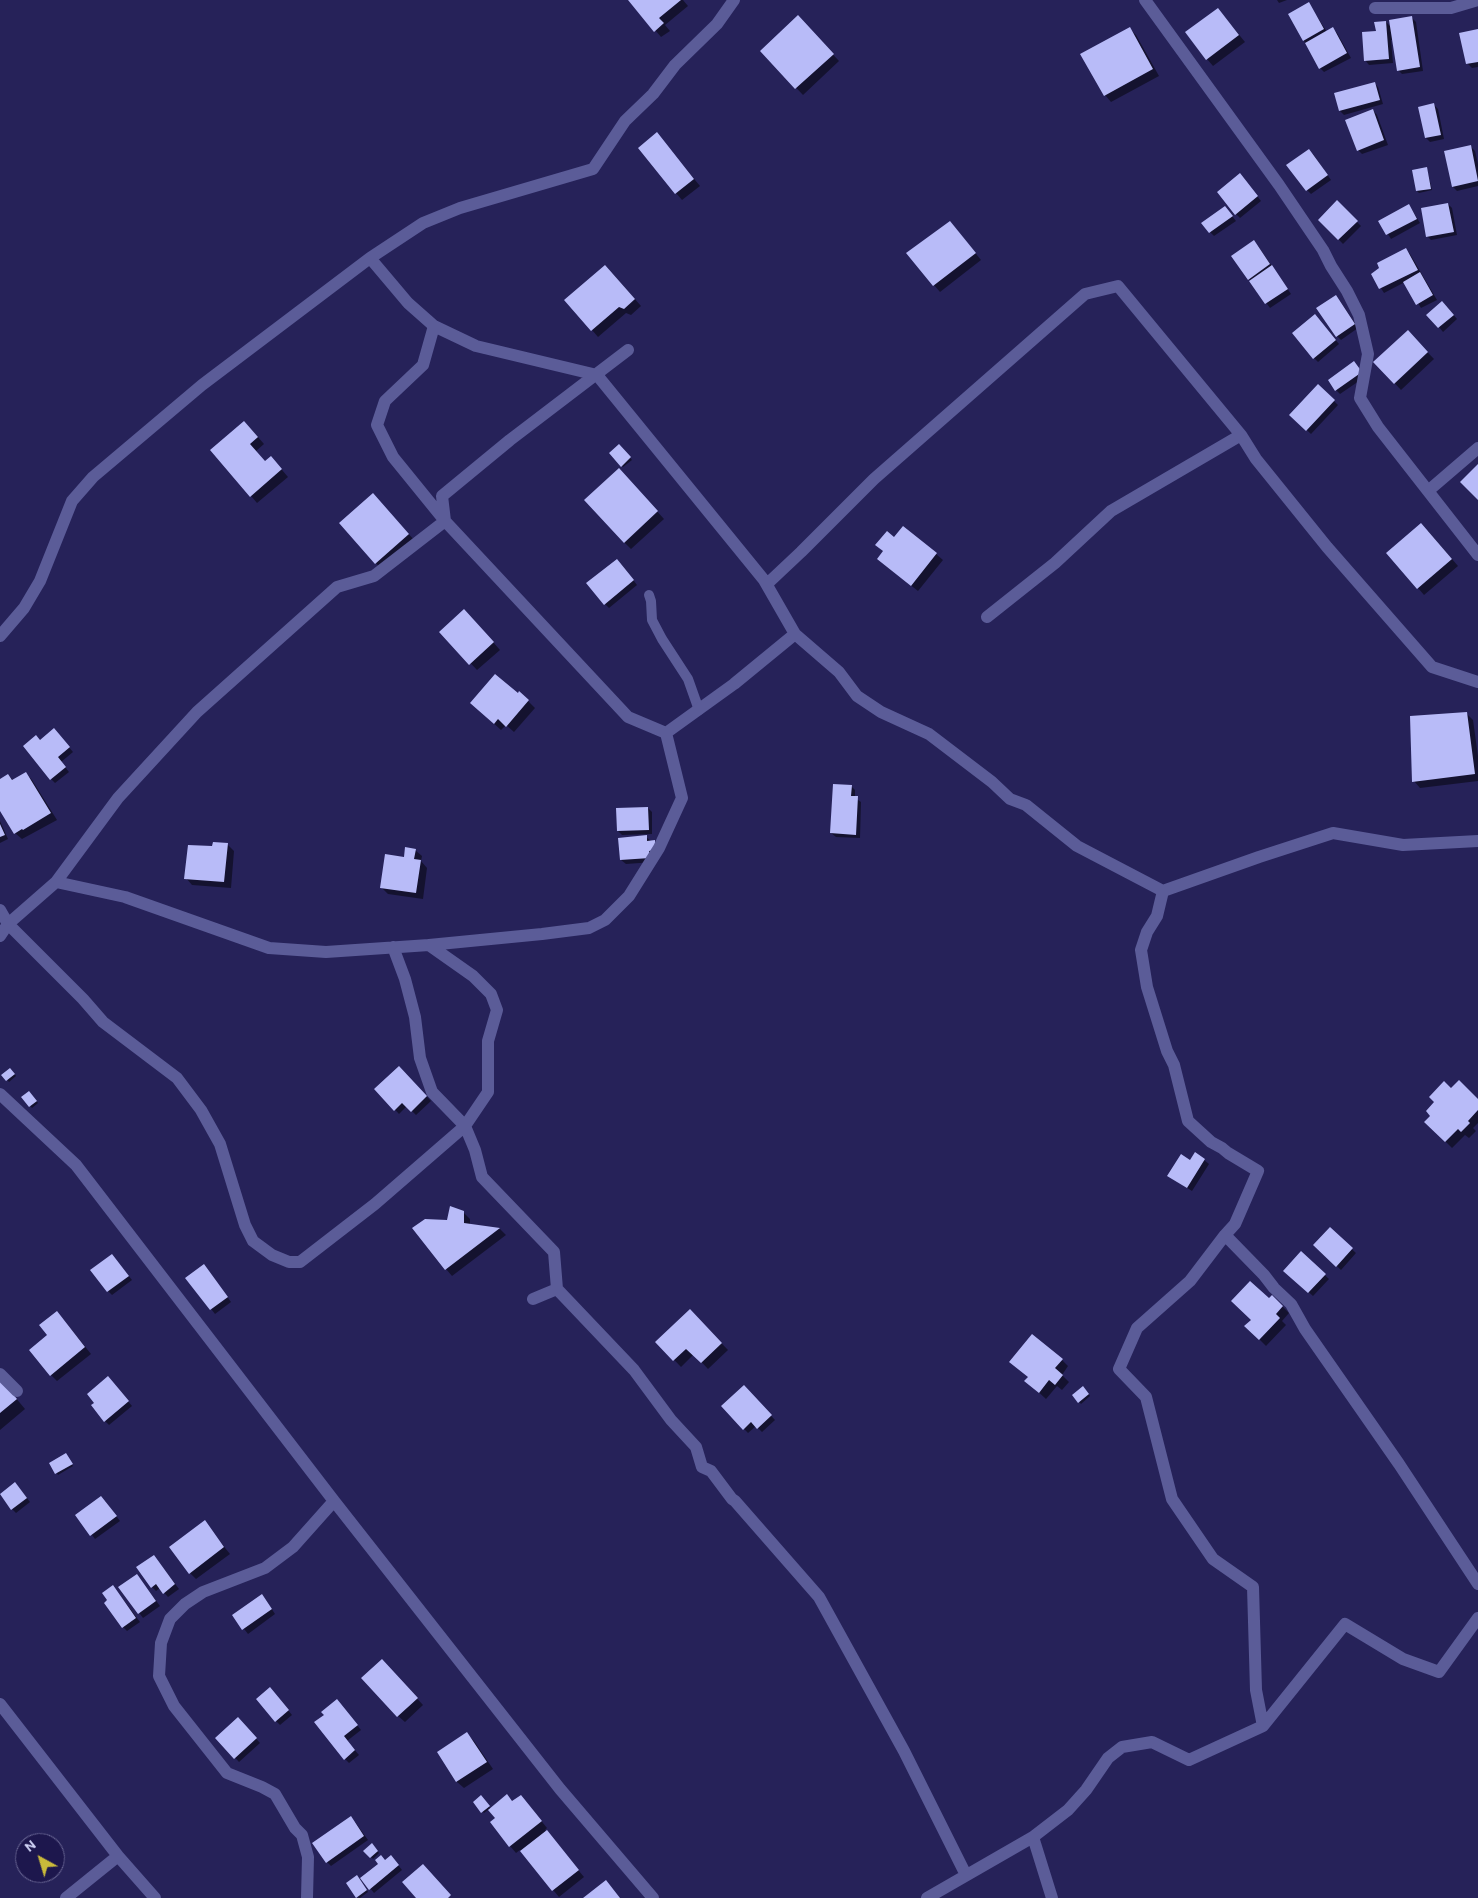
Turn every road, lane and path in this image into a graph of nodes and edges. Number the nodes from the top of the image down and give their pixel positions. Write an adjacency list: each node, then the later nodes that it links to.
1 (734, 0): 5 (street)
2 (1145, 0): 11 (street)
3 (1478, 0): 4 (street)
4 (1374, 8)
5 (370, 258): 6 (street); 18 (street)
6 (434, 326): 8 (street); 12 (street)
7 (628, 350): 8 (street)
8 (597, 375): 12 (street); 14 (street)
9 (1241, 435): 14 (street); 16 (street); 19 (street)
10 (1478, 448): 11 (street)
11 (1428, 491): 13 (street)
12 (445, 521): 21 (street); 23 (street)
13 (1478, 555)
14 (766, 584): 17 (street)
15 (648, 595): 20 (lane)
16 (987, 617)
17 (795, 634): 20 (street); 24 (street)
18 (0, 636)
19 (1478, 682)
20 (699, 710): 21 (street)
21 (666, 733): 28 (street)
22 (1478, 841): 24 (street)
23 (56, 882): 26 (street); 29 (street)
24 (1163, 891): 32 (street)
25 (0, 910): 26 (street)
26 (8, 924): 27 (street); 31 (street)
27 (0, 936)
28 (429, 945): 29 (street); 31 (street)
29 (393, 947): 31 (street)
30 (0, 1094): 37 (street)
31 (466, 1126): 33 (street)
32 (1225, 1235): 38 (street); 41 (street)
33 (557, 1290): 34 (street); 44 (street)
34 (533, 1299)
35 (0, 1374): 36 (street)
36 (17, 1391)
37 (334, 1501): 47 (street); 48 (street)
38 (1478, 1584)
39 (1478, 1618): 41 (street)
40 (0, 1704): 43 (street)
41 (1263, 1726): 42 (street)
42 (1033, 1837): 44 (street); 50 (street)
43 (118, 1856): 45 (street); 46 (street)
44 (966, 1876): 49 (street)
45 (66, 1898)
46 (155, 1898)
47 (307, 1898)
48 (653, 1898)
49 (927, 1898)
50 (1052, 1898)

